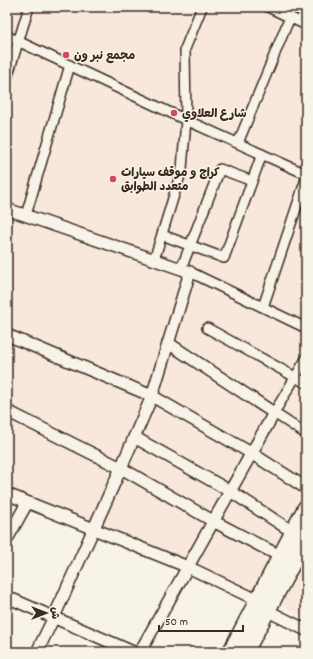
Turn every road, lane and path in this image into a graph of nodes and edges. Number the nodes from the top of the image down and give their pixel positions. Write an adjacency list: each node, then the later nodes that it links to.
1 (29, 7): 8 (street)
2 (202, 7): 11 (street)
3 (268, 7): 5 (street)
4 (305, 7): 6 (street)
5 (290, 17): 6 (street); 12 (street)
6 (303, 23)
7 (7, 36): 8 (street)
8 (18, 41): 9 (street); 10 (street)
9 (70, 66): 11 (street); 18 (street)
10 (7, 78)
11 (186, 120): 12 (street); 19 (street)
12 (238, 143): 13 (street)
13 (262, 154): 14 (street); 16 (street)
14 (306, 174)
15 (306, 179): 23 (street)
16 (252, 181): 20 (street); 20 (street)
17 (7, 209): 18 (street)
18 (26, 215): 21 (street)
19 (162, 235): 20 (street); 21 (street)
20 (190, 246): 22 (street)
21 (154, 260): 22 (street)
22 (186, 271): 23 (street); 27 (street)
23 (262, 307): 25 (street)
24 (207, 328): 29 (street)
25 (306, 328)
26 (7, 335): 31 (street)
27 (168, 343): 31 (street); 33 (street)
28 (306, 359): 29 (street)
29 (296, 376): 30 (street); 33 (street)
30 (306, 383)
31 (152, 396): 35 (street); 36 (street)
32 (7, 411): 37 (street)
33 (274, 413): 34 (street); 36 (street)
34 (306, 434)
35 (134, 437): 37 (street); 39 (street)
36 (251, 453): 38 (street); 39 (street)
37 (121, 468): 43 (street); 44 (street)
38 (306, 488)
39 (230, 491): 43 (street); 45 (street)
40 (7, 494): 41 (street)
41 (27, 503): 44 (street); 46 (street)
42 (306, 508): 45 (main road)
43 (213, 521): 47 (street); 48 (street)
44 (94, 528): 48 (street); 51 (street)
45 (300, 534): 47 (main road); 50 (main road)
46 (7, 539)
47 (280, 556): 50 (main road)
48 (188, 567): 50 (street); 55 (street)
49 (7, 597): 51 (street)
50 (262, 605): 52 (street); 56 (main road); 57 (main road)
51 (54, 617): 53 (street); 54 (street)
52 (306, 630)
53 (37, 652)
54 (133, 652)
55 (140, 652)
56 (231, 652)
57 (245, 652)

